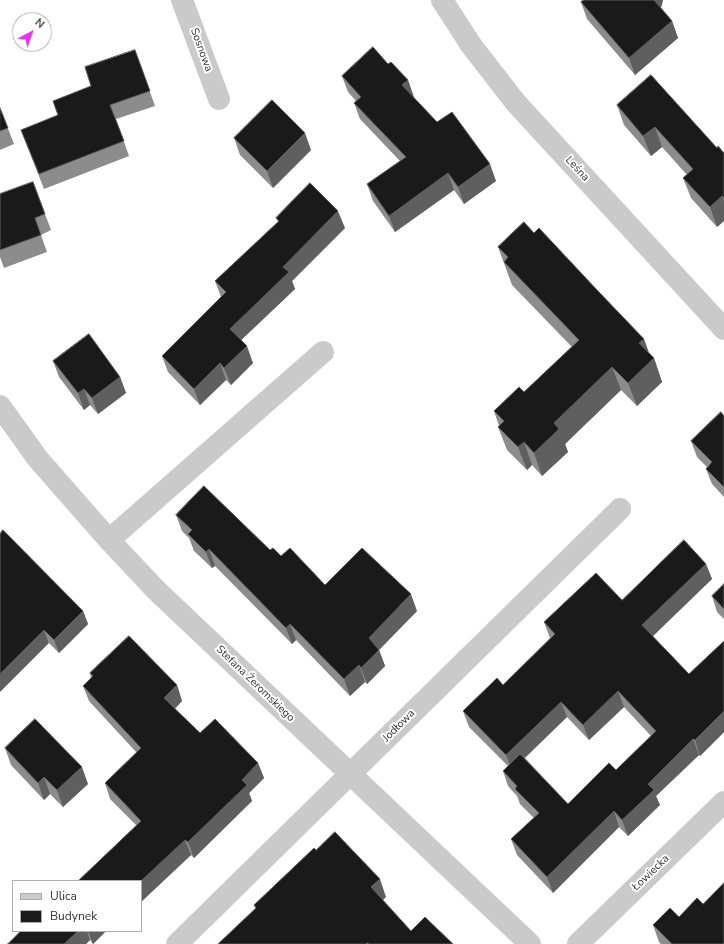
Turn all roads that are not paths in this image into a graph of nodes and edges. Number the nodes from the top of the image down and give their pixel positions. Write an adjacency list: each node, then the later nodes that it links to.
1 (182, 0): 3 (street, Sosnowa)
2 (442, 0): 4 (street, Leśna)
3 (219, 99)
4 (724, 329)
5 (322, 352): 8 (street)
6 (0, 406): 8 (street, Stefana Żeromskiego)
7 (620, 509): 9 (street, Jodłowa)
8 (109, 540): 9 (street, Stefana Żeromskiego)
9 (350, 774): 11 (street, Jodłowa); 12 (street, Stefana Żeromskiego)
10 (724, 802): 13 (street, Łowiecka)
11 (177, 944)
12 (530, 944)
13 (578, 944)

